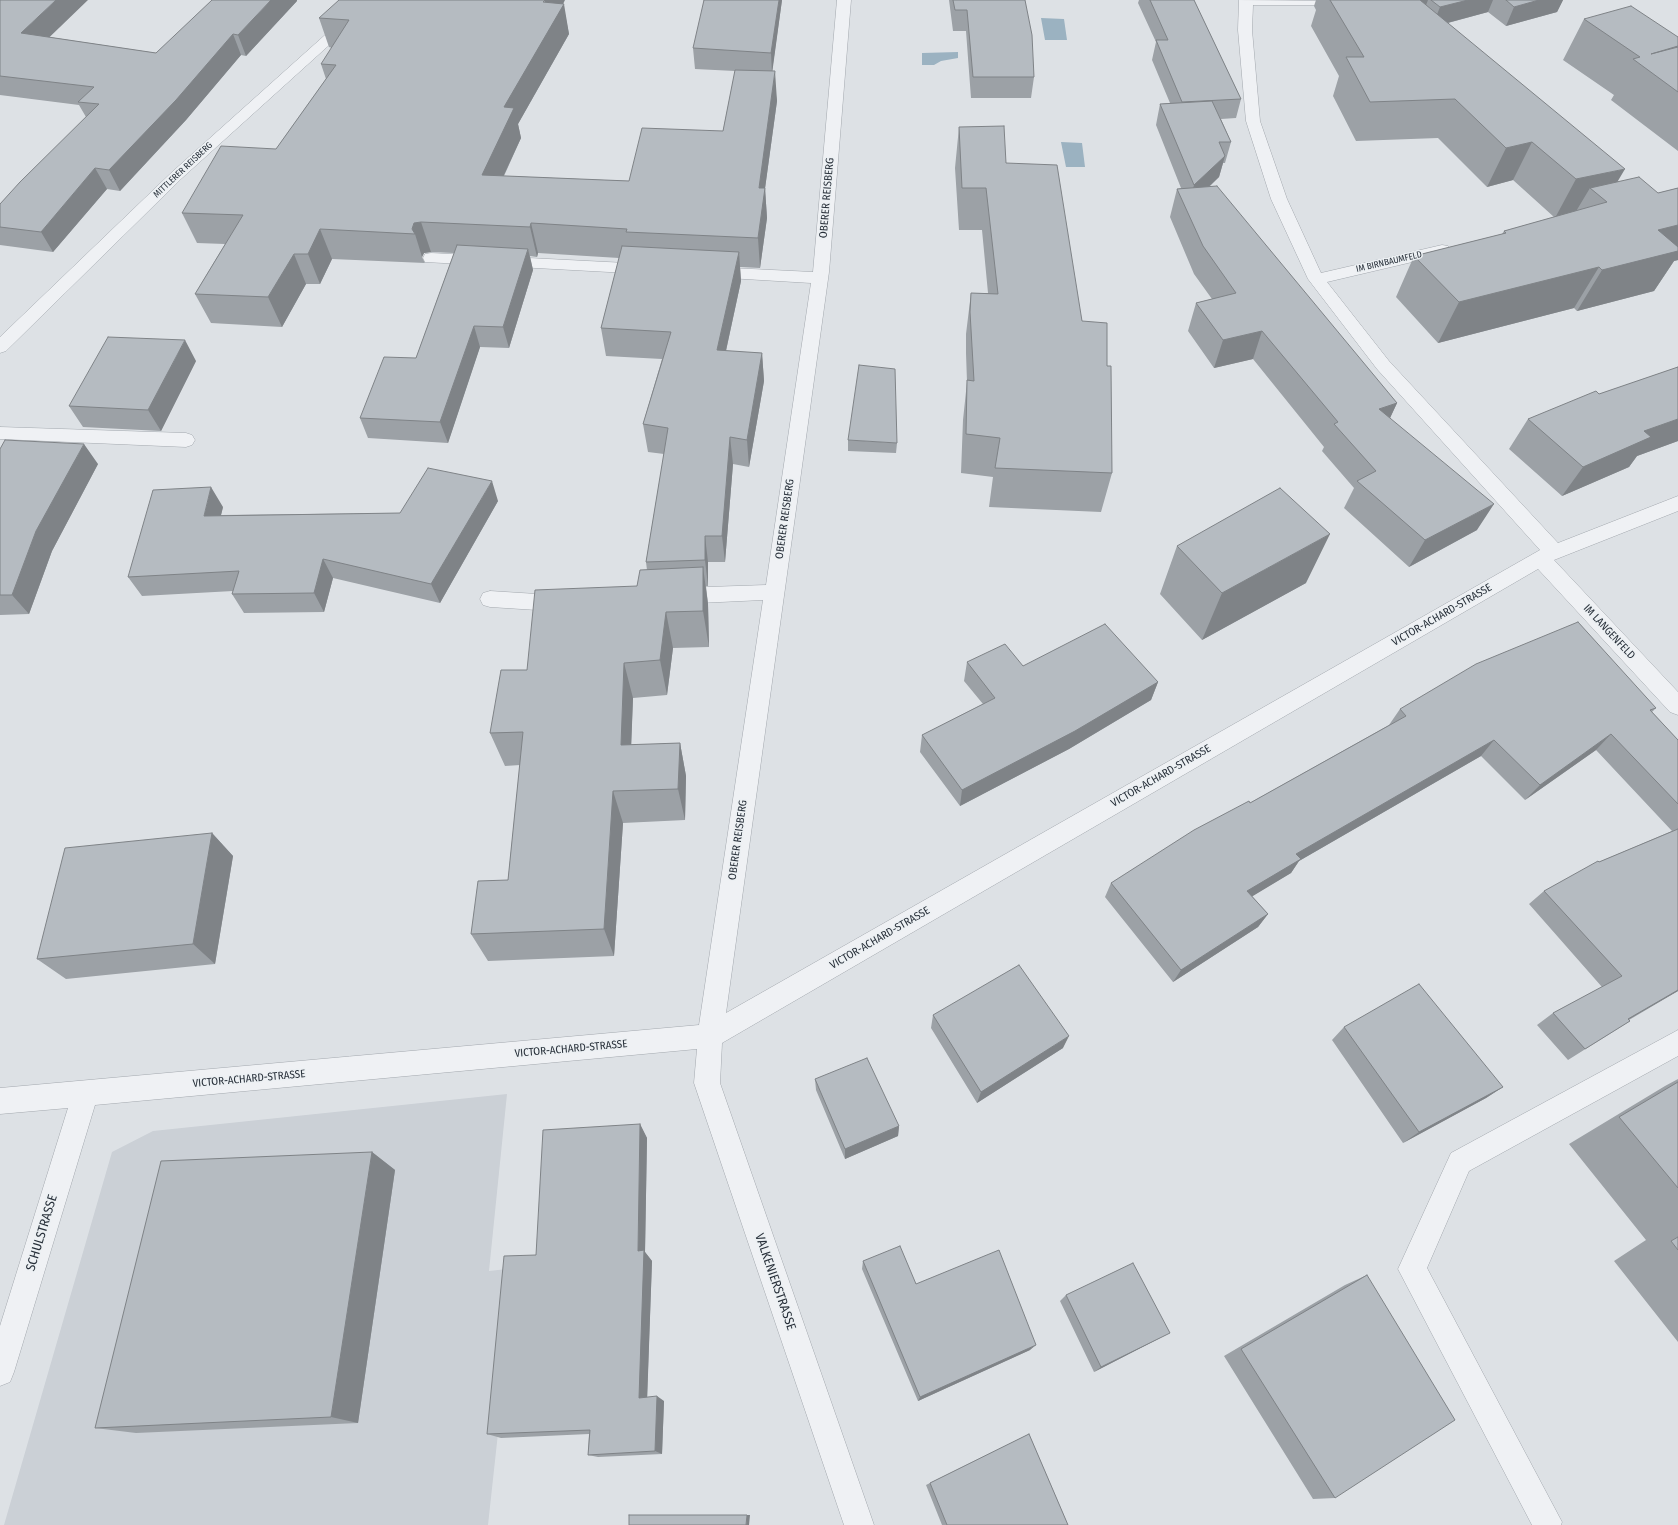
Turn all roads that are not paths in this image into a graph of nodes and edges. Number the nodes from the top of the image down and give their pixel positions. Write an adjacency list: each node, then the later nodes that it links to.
1 (372, 0): 11 (street, MITTLERER REISBERG)
2 (844, 0): 9 (street, OBERER REISBERG)
3 (1246, 1): 4 (street); 10 (street)
4 (1355, 1)
5 (1456, 247): 10 (street, IM BIRNBAUMFELD)
6 (431, 258): 7 (street)
7 (661, 270)
8 (692, 271): 9 (street)
9 (819, 278): 16 (street, OBERER REISBERG)
10 (1316, 279): 15 (street)
11 (0, 347)
12 (0, 433): 13 (street)
13 (186, 440)
14 (1678, 503): 15 (street, VICTOR-ACHARD-STRASSE)
15 (1548, 555): 20 (street, IM LANGENFELD); 21 (street, VICTOR-ACHARD-STRASSE)
16 (774, 592): 17 (street); 21 (street, OBERER REISBERG)
17 (664, 597)
18 (490, 599): 19 (street)
19 (584, 600)
20 (1678, 706)
21 (710, 1036): 23 (street, VICTOR-ACHARD-STRASSE); 27 (street, VALKENIERSTRASSE)
22 (1678, 1042): 26 (street)
23 (85, 1094): 24 (street, VICTOR-ACHARD-STRASSE); 25 (street, SCHULSTRASSE)
24 (0, 1101)
25 (0, 1372)
26 (1547, 1522)
27 (859, 1525)

